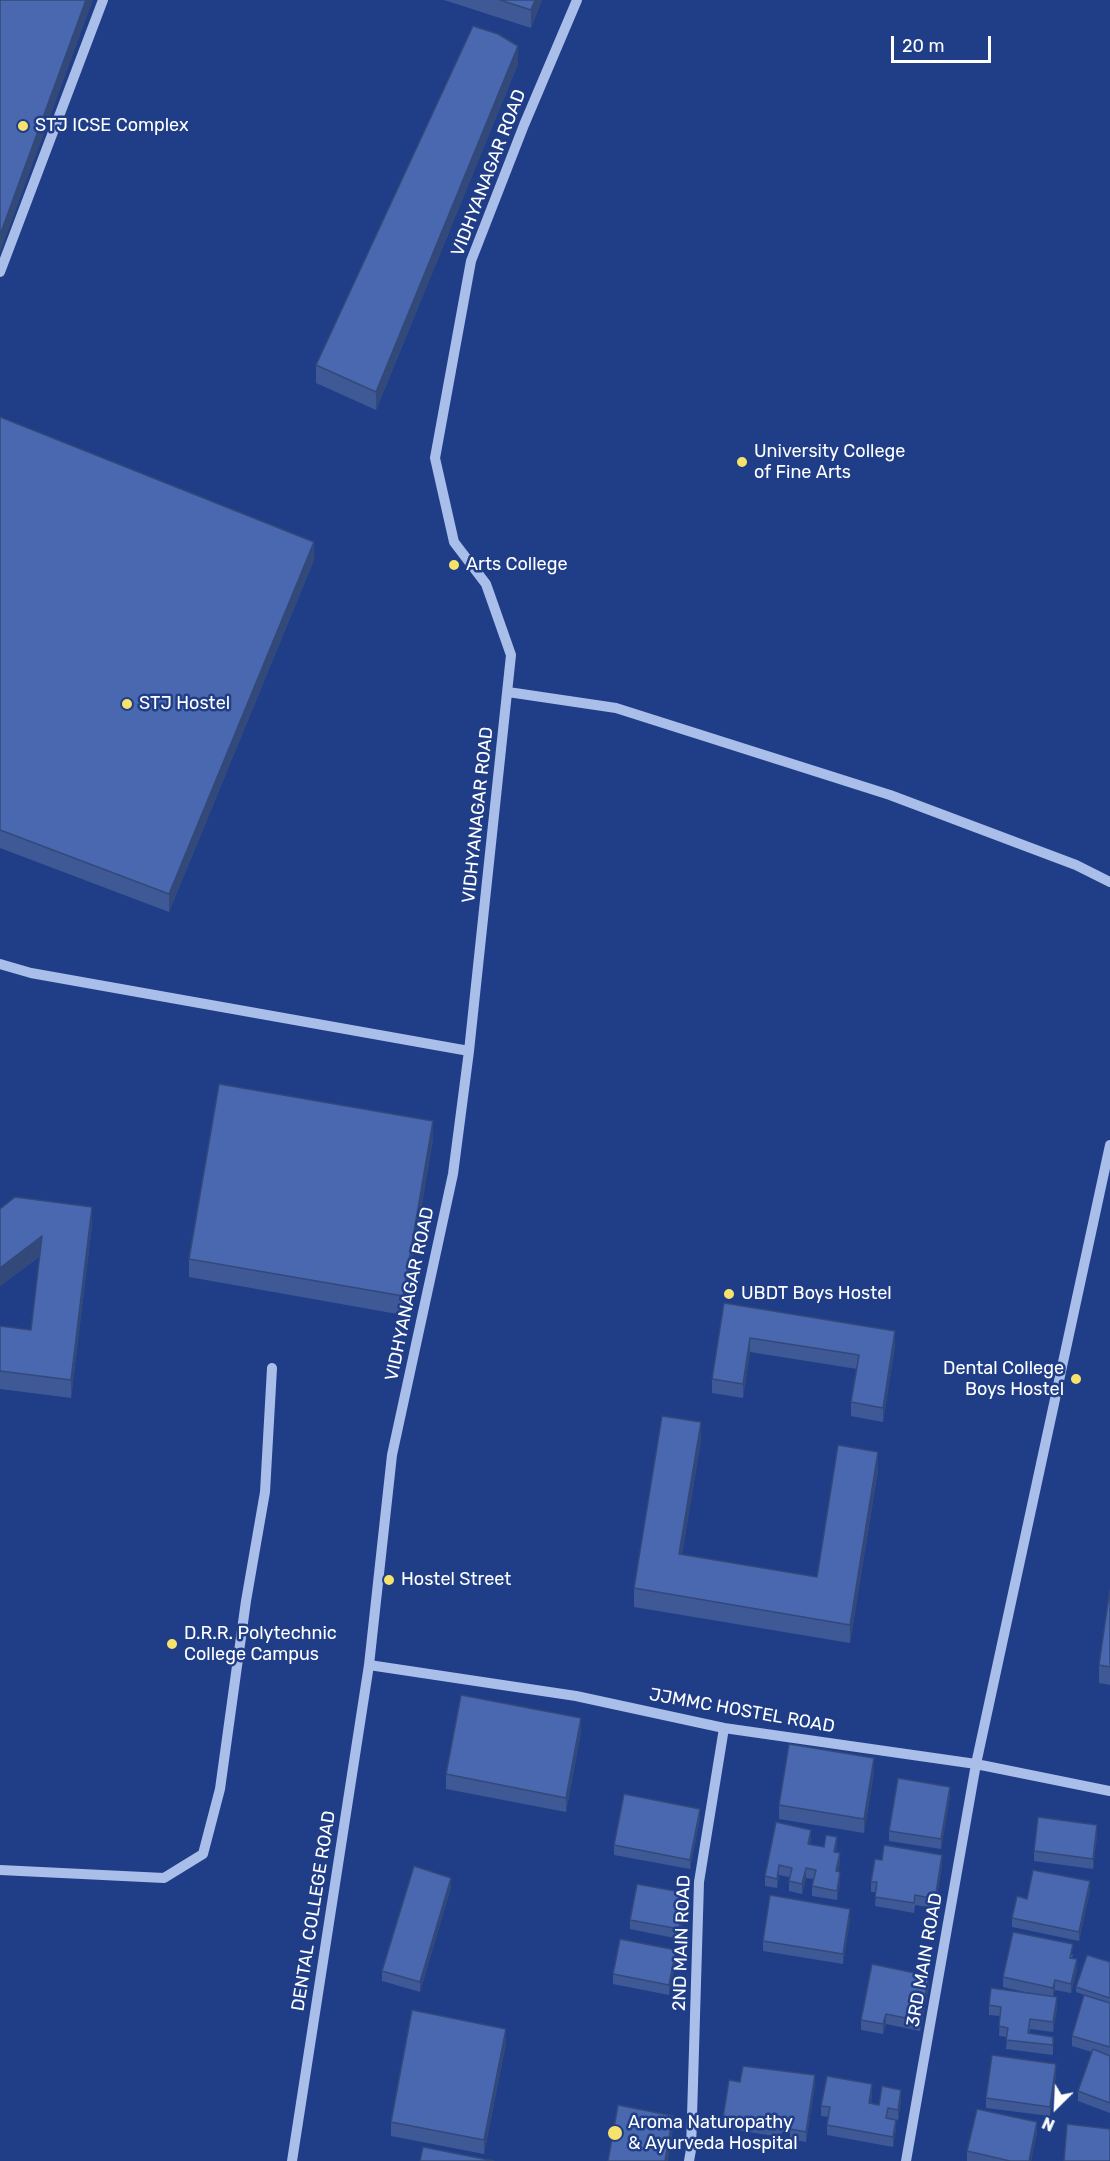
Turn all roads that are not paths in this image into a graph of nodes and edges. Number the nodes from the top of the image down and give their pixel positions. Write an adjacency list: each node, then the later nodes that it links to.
1 (103, 0): 3 (street)
2 (577, 0): 4 (street, VIDHYANAGAR ROAD)
3 (0, 272)
4 (507, 692): 5 (street); 7 (street, VIDHYANAGAR ROAD)
5 (1110, 882)
6 (0, 964): 7 (street)
7 (469, 1051): 10 (street, VIDHYANAGAR ROAD)
8 (1110, 1145): 12 (street, 3RD MAIN ROAD)
9 (272, 1368): 14 (street)
10 (369, 1665): 11 (street, JJMMC HOSTEL ROAD); 15 (street, DENTAL COLLEGE ROAD)
11 (724, 1728): 12 (street, JJMMC HOSTEL ROAD); 16 (street, 2ND MAIN ROAD)
12 (976, 1764): 13 (street, JJMMC HOSTEL ROAD); 17 (street, 3RD MAIN ROAD)
13 (1110, 1791)
14 (0, 1870)
15 (292, 2161)
16 (689, 2161)
17 (906, 2161)

